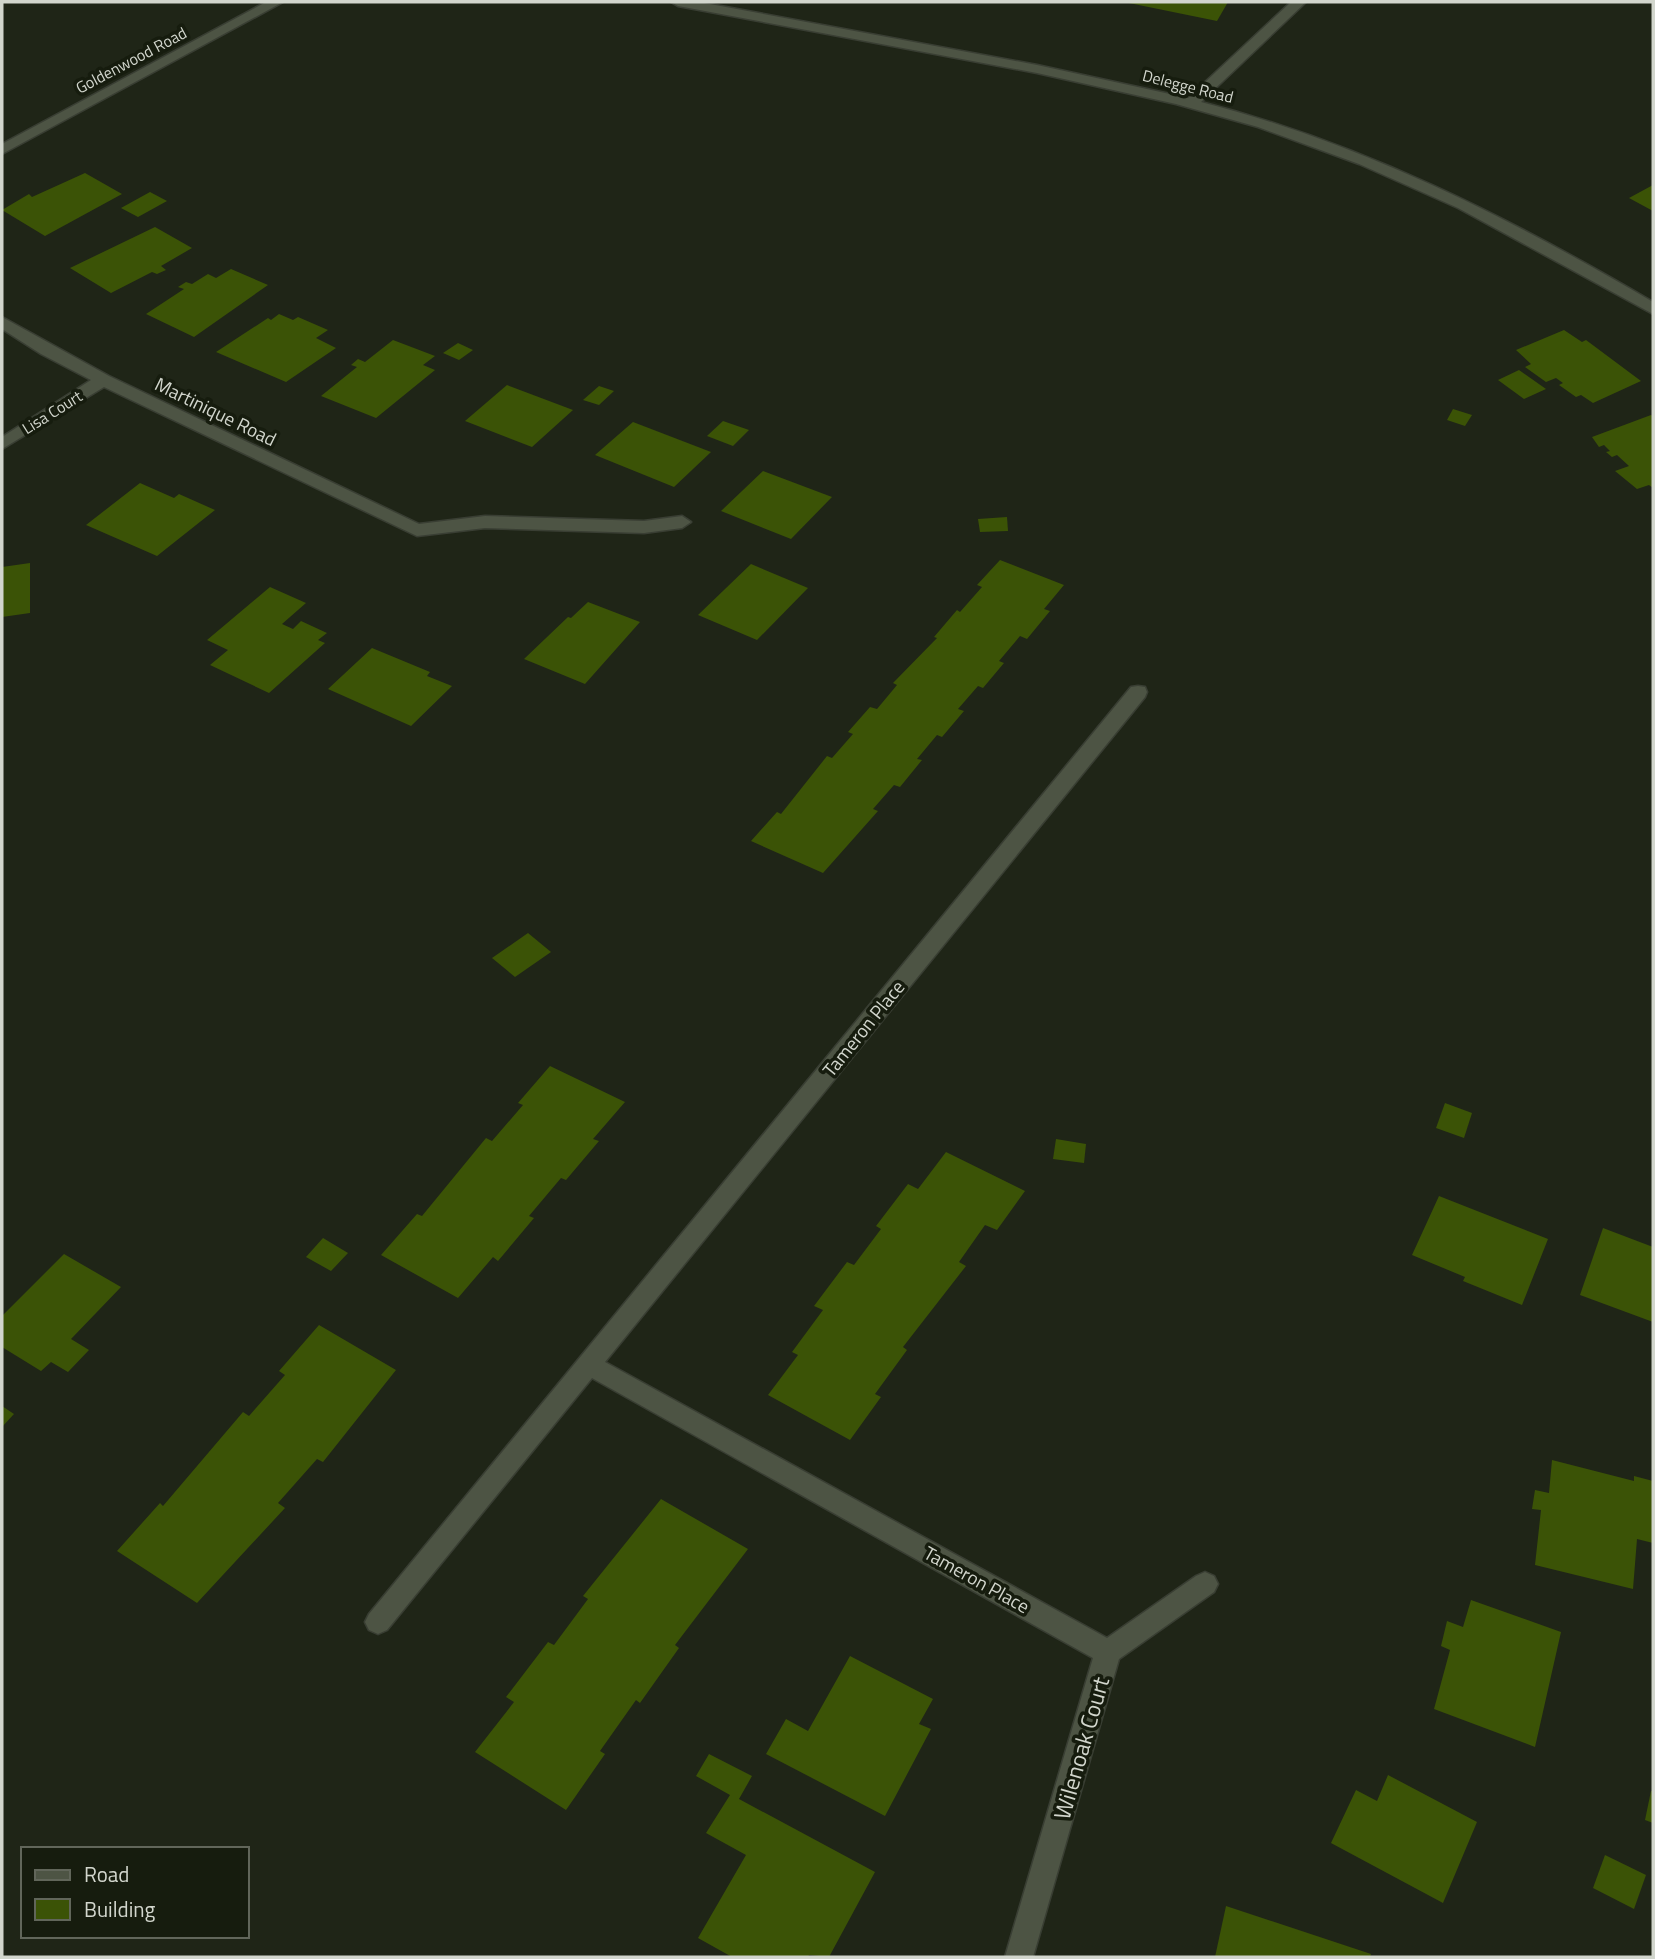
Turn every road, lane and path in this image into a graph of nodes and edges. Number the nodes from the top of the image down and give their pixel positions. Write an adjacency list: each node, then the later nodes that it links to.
1 (276, 2): 5 (street, Goldenwood Road)
2 (678, 2): 4 (street, Delegge Road)
3 (1299, 2): 4 (street)
4 (1191, 103): 6 (street, Delegge Road)
5 (2, 150)
6 (1653, 309)
7 (2, 322): 8 (street, Martinique Road)
8 (103, 380): 9 (street, Lisa Court); 10 (street, Martinique Road)
9 (2, 444)
10 (682, 522)
11 (1138, 692): 12 (street, Tameron Place)
12 (588, 1364): 14 (street, Tameron Place); 15 (street, Tameron Place)
13 (1205, 1584): 15 (street, Wilenoak Court)
14 (378, 1622)
15 (1108, 1652): 16 (street, Wilenoak Court)
16 (1019, 1957)

